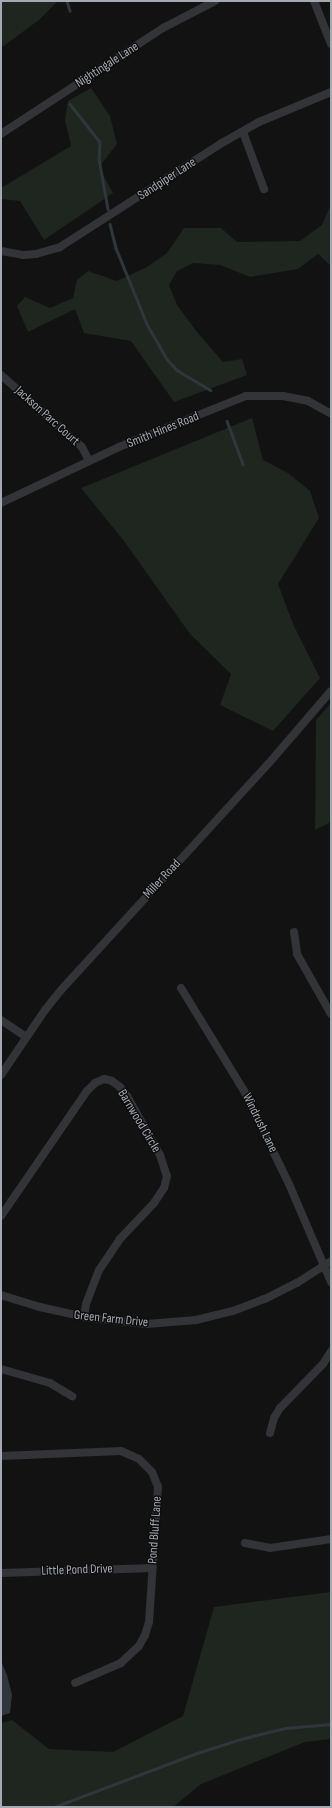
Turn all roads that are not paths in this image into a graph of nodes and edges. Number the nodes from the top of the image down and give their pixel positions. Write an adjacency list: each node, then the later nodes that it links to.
1 (215, 1): 6 (street, Nightingale Lane)
2 (314, 1): 3 (street)
3 (331, 44)
4 (331, 92): 5 (street, Sandpiper Lane)
5 (243, 132): 7 (street); 8 (street, Sandpiper Lane)
6 (1, 134)
7 (264, 189)
8 (1, 251)
9 (1, 375): 11 (street, Jackson Parc Court)
10 (331, 414): 11 (street, Smith Hines Road)
11 (89, 462): 12 (street, Smith Hines Road)
12 (1, 503)
13 (331, 691): 18 (street, Miller Road)
14 (294, 932): 16 (street)
15 (181, 988): 21 (street, Windrush Lane)
16 (331, 1014)
17 (1, 1020): 18 (street)
18 (26, 1037): 19 (street, Miller Road)
19 (1, 1075)
20 (1, 1216): 24 (street, Barnwood Circle)
21 (328, 1263): 22 (street, Windrush Lane); 24 (street, Green Farm Drive)
22 (331, 1282)
23 (1, 1295): 24 (street, Green Farm Drive)
24 (84, 1317)
25 (331, 1351): 28 (street)
26 (1, 1369): 27 (street)
27 (72, 1396)
28 (270, 1433)
29 (1, 1456): 32 (street, Pond Bluff Lane)
30 (331, 1539): 31 (street)
31 (245, 1543)
32 (152, 1568): 33 (street, Little Pond Drive); 34 (street, Pond Bluff Lane)
33 (1, 1573)
34 (75, 1683)

